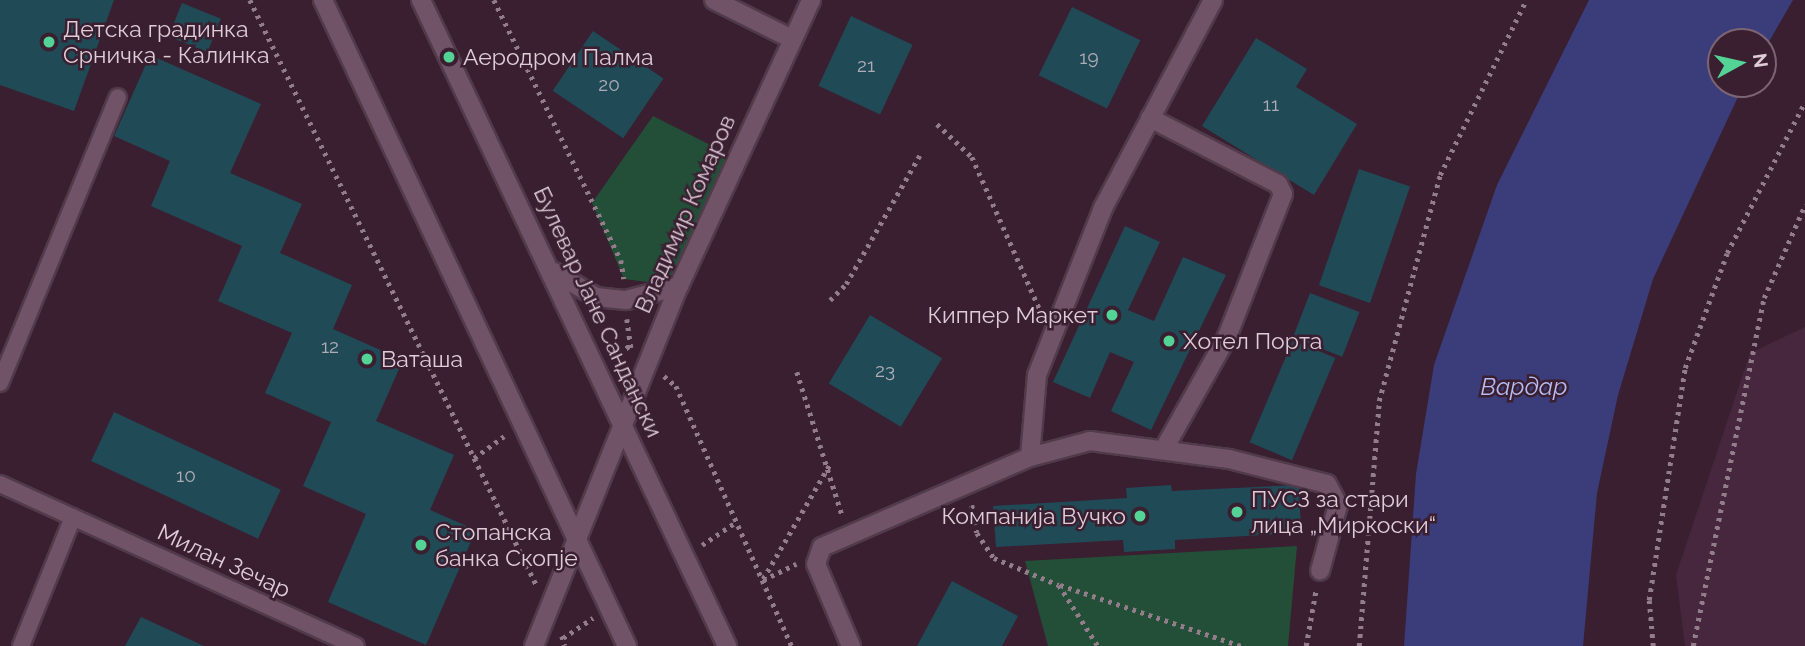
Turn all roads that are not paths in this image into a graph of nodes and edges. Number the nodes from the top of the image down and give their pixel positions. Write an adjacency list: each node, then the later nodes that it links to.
1 (323, 0): 17 (street)
2 (421, 0): 9 (street, Булевар Јане Сандански)
3 (714, 0): 6 (street)
4 (811, 0): 6 (street, Владимир Комаров)
5 (1213, 0): 8 (street)
6 (792, 39): 10 (street, Владимир Комаров)
7 (118, 97): 11 (lane)
8 (1150, 118): 13 (street); 14 (street)
9 (554, 272): 10 (street); 12 (street, Булевар Јане Сандански)
10 (679, 285): 12 (street, Владимир Комаров)
11 (0, 383)
12 (622, 422): 17 (street, Владимир Комаров); 23 (street, Булевар Јане Сандански)
13 (1164, 449): 14 (street); 18 (street)
14 (1030, 457): 24 (street)
15 (0, 484): 16 (lane, Милан Зечар)
16 (73, 517): 19 (lane); 20 (lane, Милан Зечар)
17 (578, 540): 21 (street, Владимир Комаров); 22 (street)
18 (1320, 570)
19 (21, 646)
20 (356, 646)
21 (534, 646)
22 (627, 646)
23 (727, 646)
24 (851, 646)

